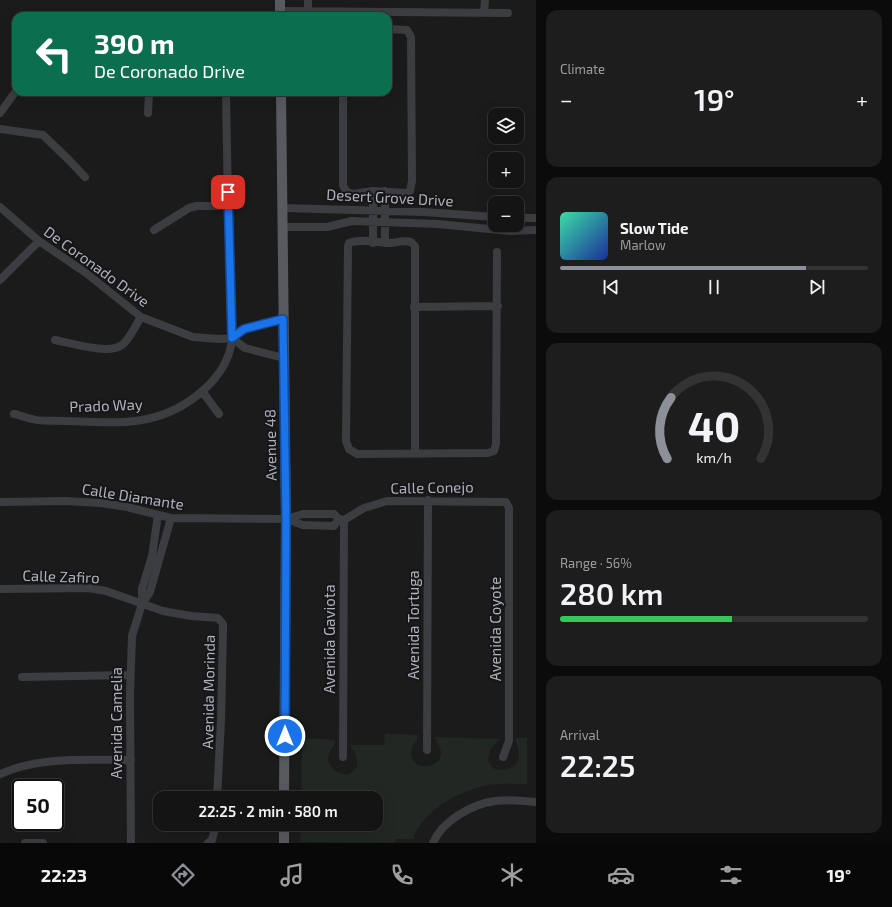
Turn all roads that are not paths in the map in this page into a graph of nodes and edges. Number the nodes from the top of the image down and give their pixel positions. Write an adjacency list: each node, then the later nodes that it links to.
1 (280, 0): 5 (main road)
2 (308, 0): 4 (street)
3 (485, 0): 7 (street)
4 (308, 11): 6 (street); 7 (street)
5 (280, 12)
6 (299, 12)
7 (484, 13): 8 (street)
8 (508, 13)
9 (392, 29): 20 (street)
10 (12, 96): 15 (street)
11 (149, 96): 16 (street)
12 (226, 96): 21 (street, Prado Way)
13 (281, 96): 23 (main road, Avenue 48)
14 (343, 96): 19 (street)
15 (0, 113)
16 (148, 113)
17 (0, 130): 18 (street)
18 (85, 177)
19 (373, 191): 20 (street); 25 (street)
20 (385, 191): 26 (street)
21 (228, 206): 34 (street); 45 (street, Prado Way)
22 (0, 207): 36 (street, De Coronado Drive)
23 (283, 208): 24 (street, Desert Grove Drive); 33 (main road, Avenue 48)
24 (352, 210): 25 (street, Desert Grove Drive); 30 (street)
25 (374, 212): 26 (street, Desert Grove Drive); 31 (street)
26 (385, 212): 27 (street, Desert Grove Drive); 32 (street)
27 (488, 217)
28 (524, 218): 29 (street)
29 (536, 218)
30 (352, 221): 31 (street, Desert Grove Drive); 33 (street, Desert Grove Drive)
31 (374, 222): 32 (street, Desert Grove Drive); 37 (street)
32 (385, 222): 35 (street, Desert Grove Drive); 38 (street)
33 (283, 227): 44 (main road, Avenue 48)
34 (154, 230)
35 (536, 230)
36 (39, 241): 40 (street); 43 (street, De Coronado Drive)
37 (373, 243): 38 (street); 51 (street)
38 (385, 243): 42 (street)
39 (497, 252): 41 (street)
40 (0, 280)
41 (498, 306): 42 (street); 51 (street)
42 (414, 307): 51 (street)
43 (141, 317): 45 (street, De Coronado Drive); 46 (street)
44 (283, 319): 45 (street); 47 (main road, Avenue 48)
45 (232, 338): 47 (street); 48 (street, Prado Way)
46 (55, 340)
47 (284, 358): 57 (main road, Avenue 48)
48 (202, 391): 49 (street, Prado Way); 50 (street)
49 (14, 414)
50 (219, 414)
51 (416, 453)
52 (428, 500): 54 (street, Calle Conejo); 58 (street, Calle Conejo); 65 (street, Avenida Tortuga)
53 (0, 502): 55 (street, Calle Diamante)
54 (506, 502): 67 (street, Avenida Coyote)
55 (158, 515): 56 (street, Calle Diamante); 59 (street, Avenida Camelia)
56 (171, 518): 57 (street, Calle Diamante); 60 (street, Avenida Camelia)
57 (286, 519): 58 (street); 58 (street, Calle Conejo); 71 (main road, Avenue 48)
58 (341, 520): 66 (street, Avenida Gaviota)
59 (153, 548): 60 (street); 62 (street, Avenida Camelia)
60 (163, 550): 62 (street, Avenida Camelia)
61 (0, 589): 62 (street, Calle Zafiro)
62 (142, 604): 63 (street, Avenida Camelia); 70 (street, Avenida Morinda)
63 (130, 675): 64 (street); 68 (street, Avenida Camelia)
64 (22, 677)
65 (427, 750)
66 (342, 757)
67 (503, 757)
68 (131, 760): 69 (street); 77 (street, Avenida Camelia)
69 (0, 774)
70 (217, 791)
71 (284, 791)
72 (536, 802): 80 (street)
73 (214, 831): 78 (street)
74 (284, 831): 79 (main road)
75 (25, 843): 76 (street)
76 (43, 843)
77 (131, 843)
78 (208, 843)
79 (284, 843)
80 (433, 843)

